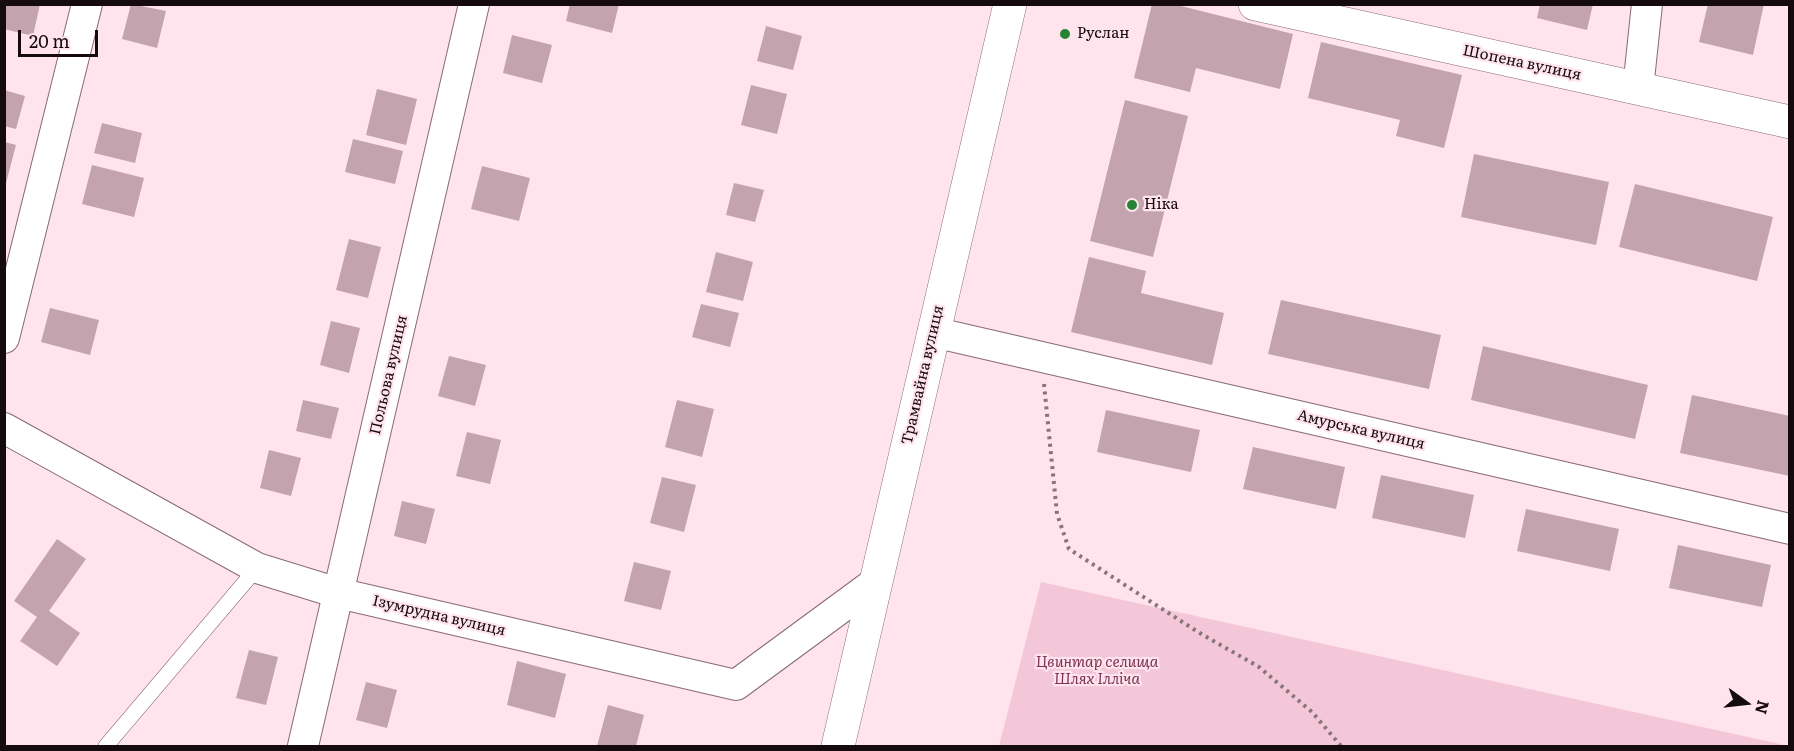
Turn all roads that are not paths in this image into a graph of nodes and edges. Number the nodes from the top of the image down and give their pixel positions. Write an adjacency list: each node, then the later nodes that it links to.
1 (87, 4): 9 (street)
2 (474, 4): 14 (street, Польова вулиця)
3 (1010, 4): 8 (street, Трамвайна вулиця)
4 (1255, 4): 6 (street, Шопена вулиця)
5 (1647, 4): 6 (street)
6 (1638, 89): 7 (street, Шопена вулиця)
7 (1790, 122)
8 (933, 332): 11 (street, Амурська вулиця); 13 (street, Трамвайна вулиця)
9 (4, 338)
10 (4, 428): 12 (street, Ізумрудна вулиця)
11 (1790, 529)
12 (257, 568): 14 (street, Ізумрудна вулиця); 15 (lane)
13 (876, 582): 14 (street, Ізумрудна вулиця); 17 (street, Трамвайна вулиця)
14 (338, 593): 16 (street, Польова вулиця)
15 (106, 747)
16 (303, 747)
17 (838, 747)

